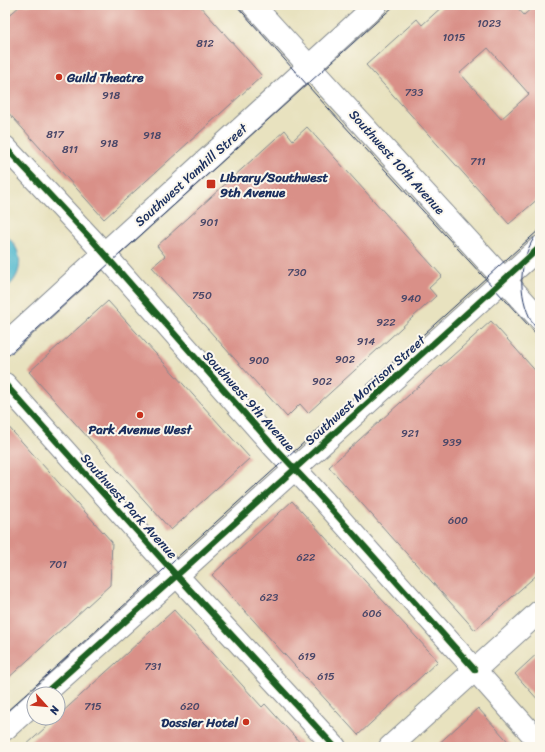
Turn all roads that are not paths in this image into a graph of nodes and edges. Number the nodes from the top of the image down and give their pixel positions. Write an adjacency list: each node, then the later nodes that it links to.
1 (253, 5): 3 (street, Southwest 10th Avenue)
2 (376, 5): 3 (street, Southwest Yamhill Street)
3 (310, 66): 6 (street, Southwest Yamhill Street); 7 (street, Southwest 10th Avenue)
4 (5, 147): 6 (street, Southwest 9th Avenue)
5 (540, 247): 7 (street, Southwest Morrison Street)
6 (105, 254): 9 (street, Southwest Yamhill Street); 11 (street, Southwest 9th Avenue)
7 (504, 279): 8 (street, Southwest 10th Avenue); 11 (street, Southwest Morrison Street)
8 (540, 319)
9 (5, 344)
10 (5, 384): 12 (street, Southwest Park Avenue)
11 (295, 469): 12 (street, Southwest Morrison Street); 14 (street, Southwest 9th Avenue)
12 (177, 575): 15 (street, Southwest Morrison Street); 19 (street, Southwest Park Avenue)
13 (540, 611): 14 (street)
14 (475, 670): 18 (street, Southwest 9th Avenue); 20 (street)
15 (53, 686)
16 (26, 710): 17 (street)
17 (5, 729)
18 (540, 744)
19 (335, 747)
20 (390, 747)

